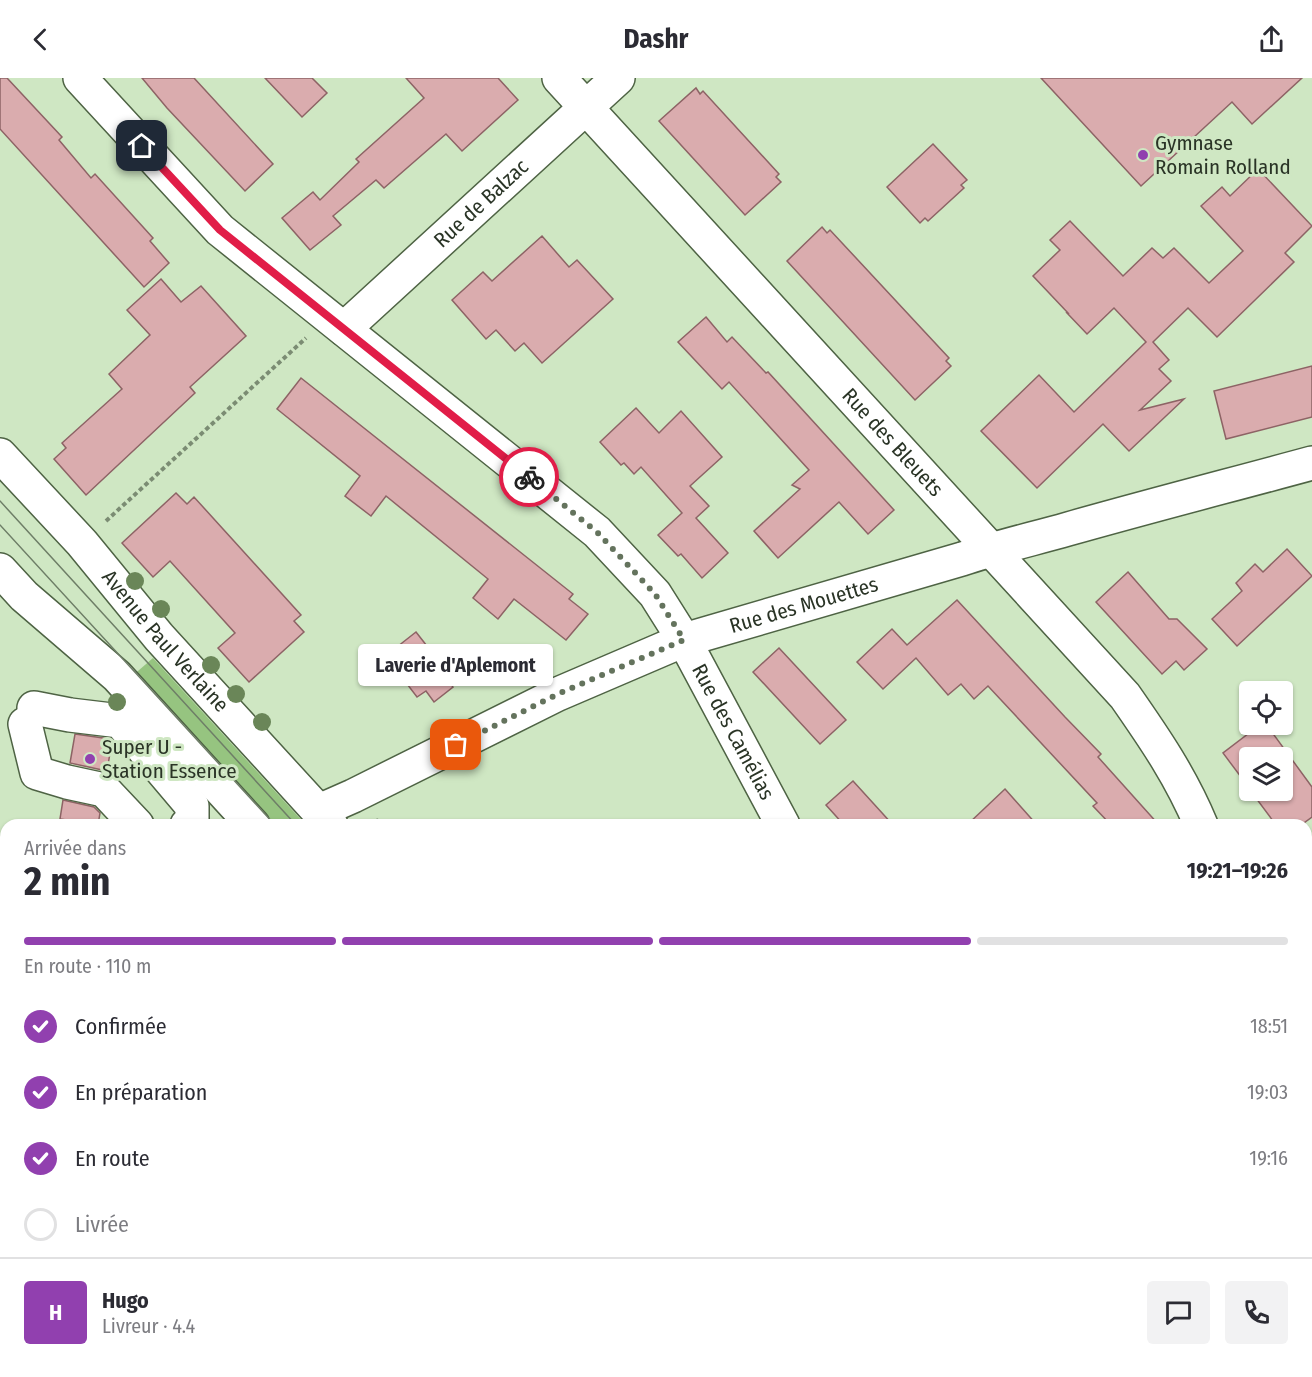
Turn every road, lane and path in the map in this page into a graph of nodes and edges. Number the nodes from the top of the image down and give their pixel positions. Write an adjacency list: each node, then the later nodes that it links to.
1 (80, 78): 5 (street, Rue des Camélias)
2 (559, 78): 4 (street, Rue des Bleuets)
3 (618, 78): 4 (street, Rue de Balzac)
4 (585, 108): 5 (street, Rue de Balzac); 9 (street, Rue des Bleuets)
5 (336, 323): 8 (path); 11 (street, Rue des Camélias)
6 (0, 455): 8 (street, Avenue Paul Verlaine)
7 (1312, 463): 9 (street, Rue des Mouettes)
8 (81, 543): 12 (street, Avenue Paul Verlaine)
9 (991, 549): 11 (street, Rue des Mouettes); 17 (street, Rue des Bleuets)
10 (0, 570): 15 (street)
11 (684, 640): 12 (street, Rue des Mouettes); 16 (street, Rue des Camélias)
12 (325, 818)
13 (131, 819): 14 (street)
14 (192, 819)
15 (248, 819)
16 (780, 819)
17 (1199, 819)

